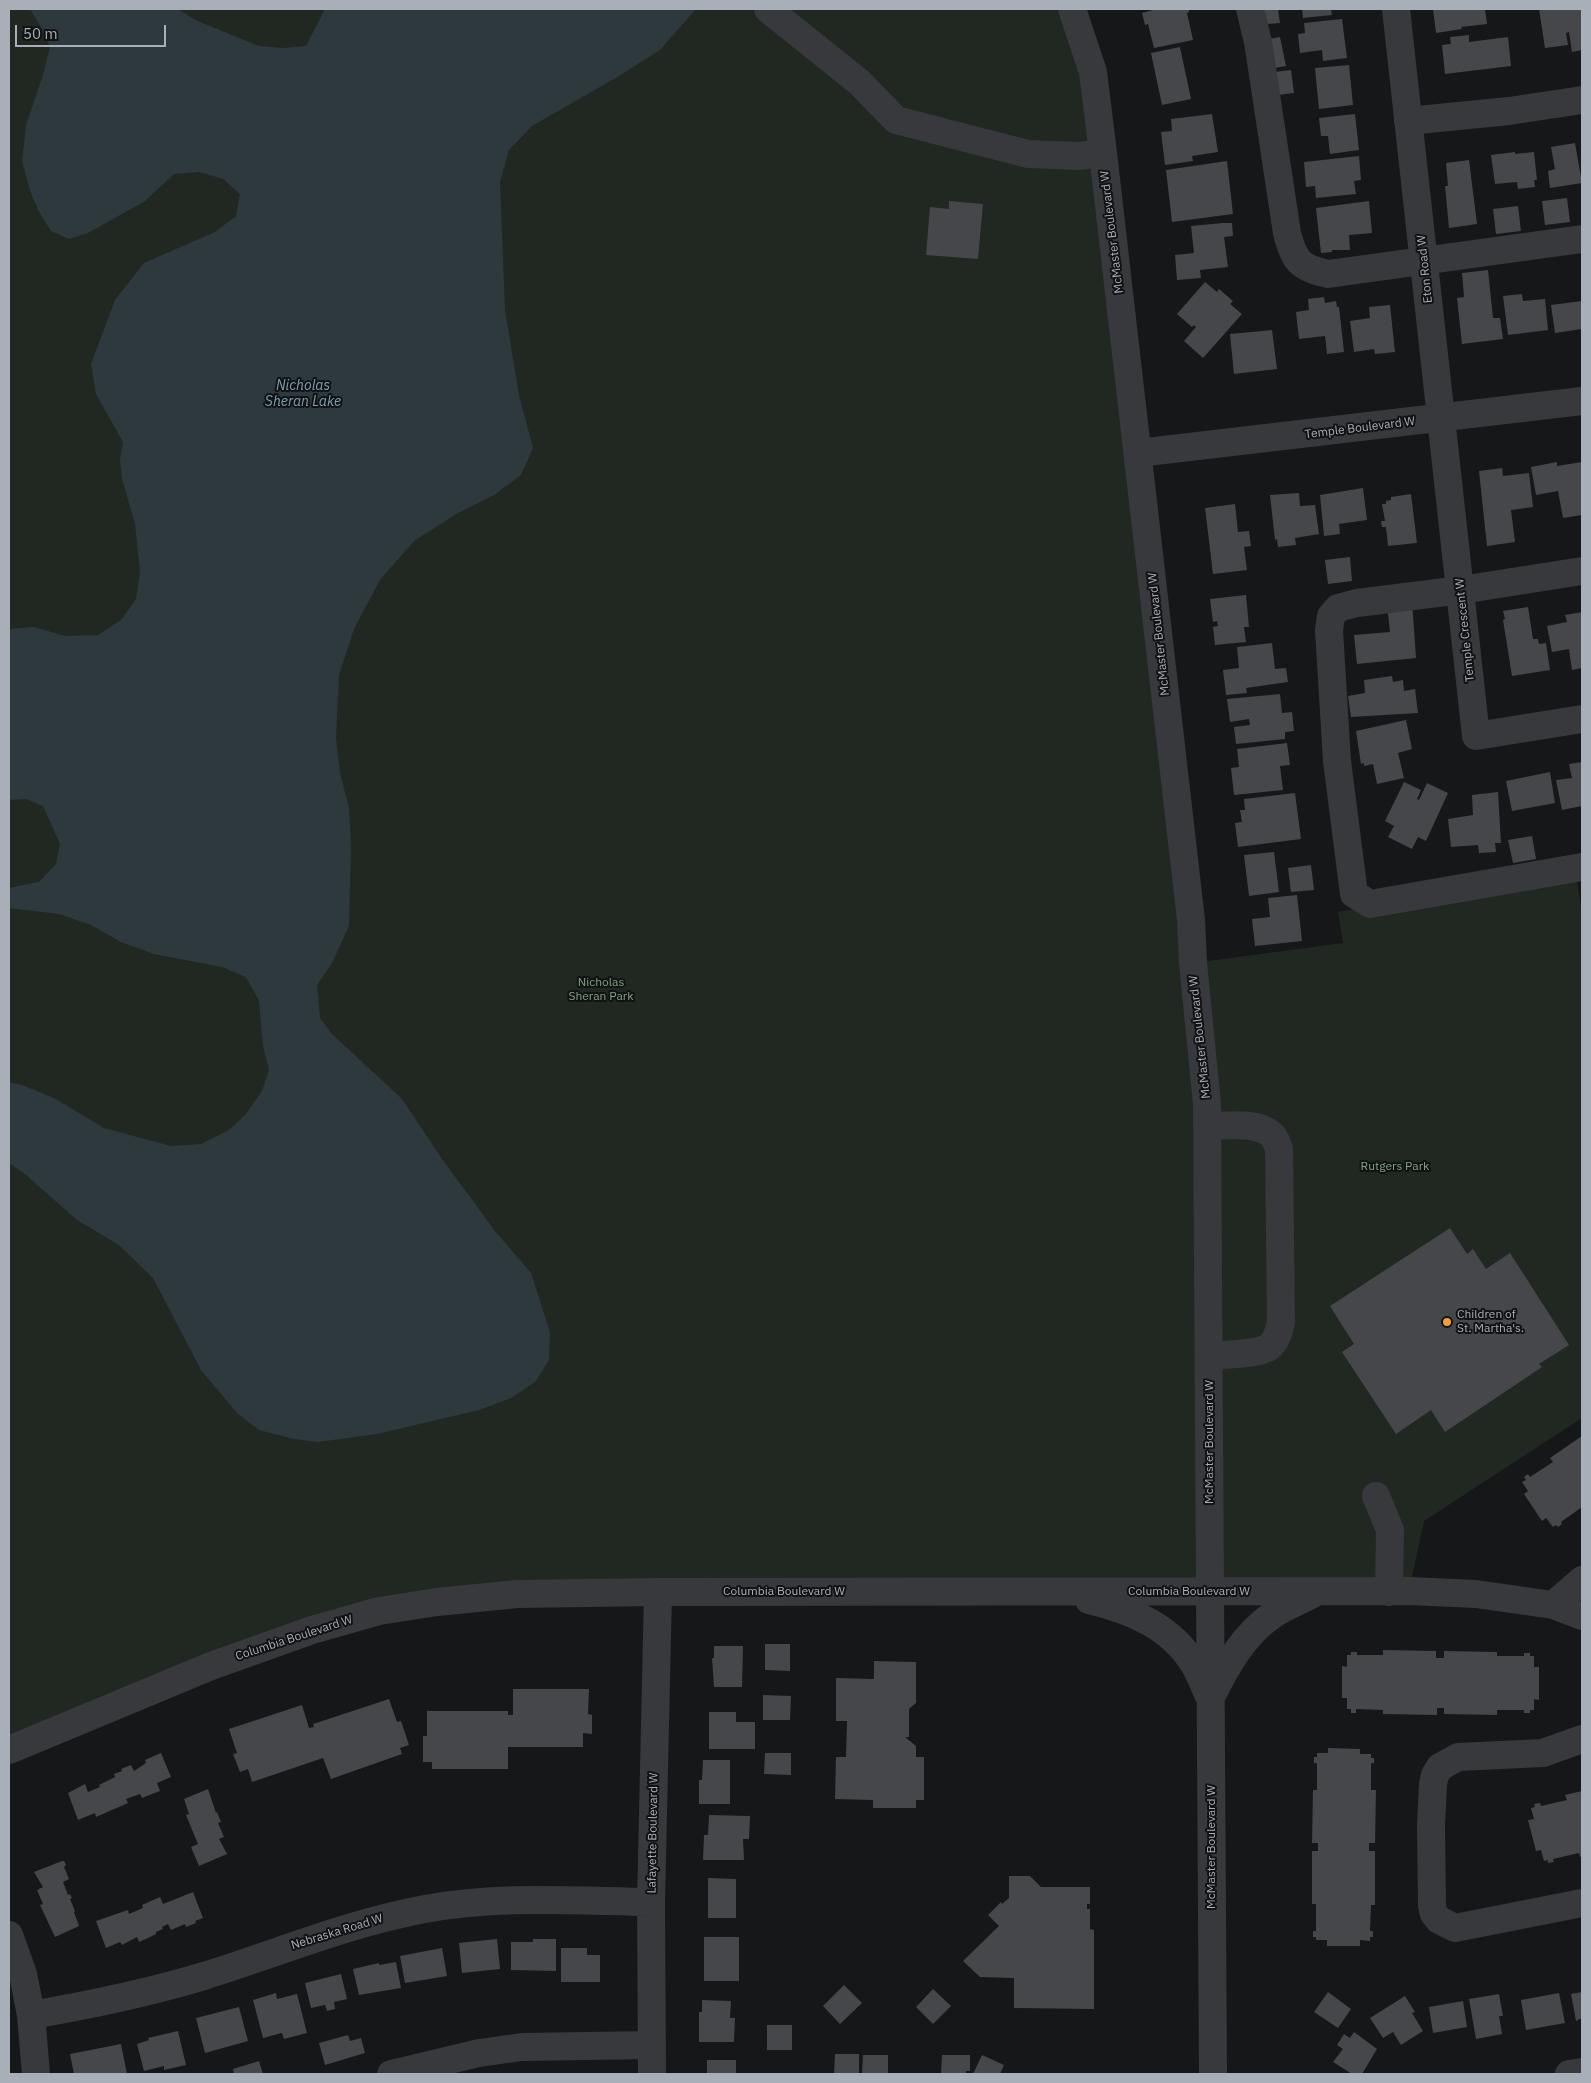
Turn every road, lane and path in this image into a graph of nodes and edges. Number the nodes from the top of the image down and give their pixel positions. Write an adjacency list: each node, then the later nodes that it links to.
1 (768, 9): 7 (street)
2 (1072, 9): 7 (street, McMaster Boulevard W)
3 (1250, 9): 9 (street)
4 (1396, 9): 6 (street, Eton Road W)
5 (1582, 100): 6 (street)
6 (1408, 121): 9 (street, Eton Road W)
7 (1103, 152): 12 (street, McMaster Boulevard W)
8 (1582, 239): 9 (street)
9 (1424, 260): 11 (street, Eton Road W)
10 (1582, 401): 11 (street, Temple Boulevard W)
11 (1441, 418): 12 (street, Temple Boulevard W); 14 (street, Temple Crescent W)
12 (1138, 453): 17 (street, McMaster Boulevard W)
13 (1582, 571): 14 (street)
14 (1461, 590): 15 (street, Temple Crescent W); 16 (street)
15 (1582, 719)
16 (1582, 867)
17 (1208, 1126): 18 (street, McMaster Boulevard W); 18 (street)
18 (1210, 1356): 22 (street, McMaster Boulevard W)
19 (1376, 1496): 24 (street)
20 (1582, 1580): 26 (street)
21 (658, 1592): 25 (street, Columbia Boulevard W); 30 (street, Columbia Boulevard W); 31 (street, Lafayette Boulevard W)
22 (1210, 1592): 23 (street, Columbia Boulevard W); 25 (street, Columbia Boulevard W); 28 (street, McMaster Boulevard W)
23 (1315, 1592): 24 (street, Columbia Boulevard W); 28 (street)
24 (1389, 1592): 26 (street, Columbia Boulevard W)
25 (1056, 1593): 28 (street)
26 (1553, 1605): 27 (street, Columbia Boulevard W)
27 (1582, 1616)
28 (1211, 1699): 40 (street, McMaster Boulevard W)
29 (1582, 1739): 32 (street)
30 (9, 1750)
31 (651, 1902): 34 (street, Nebraska Road W); 35 (street, Lafayette Boulevard W)
32 (1582, 1903)
33 (9, 1936): 34 (street)
34 (31, 2015): 37 (street)
35 (652, 2045): 38 (street); 39 (street, Lafayette Boulevard W)
36 (1582, 2072): 41 (street)
37 (36, 2074)
38 (391, 2074)
39 (652, 2074)
40 (1213, 2074)
41 (1569, 2074)

